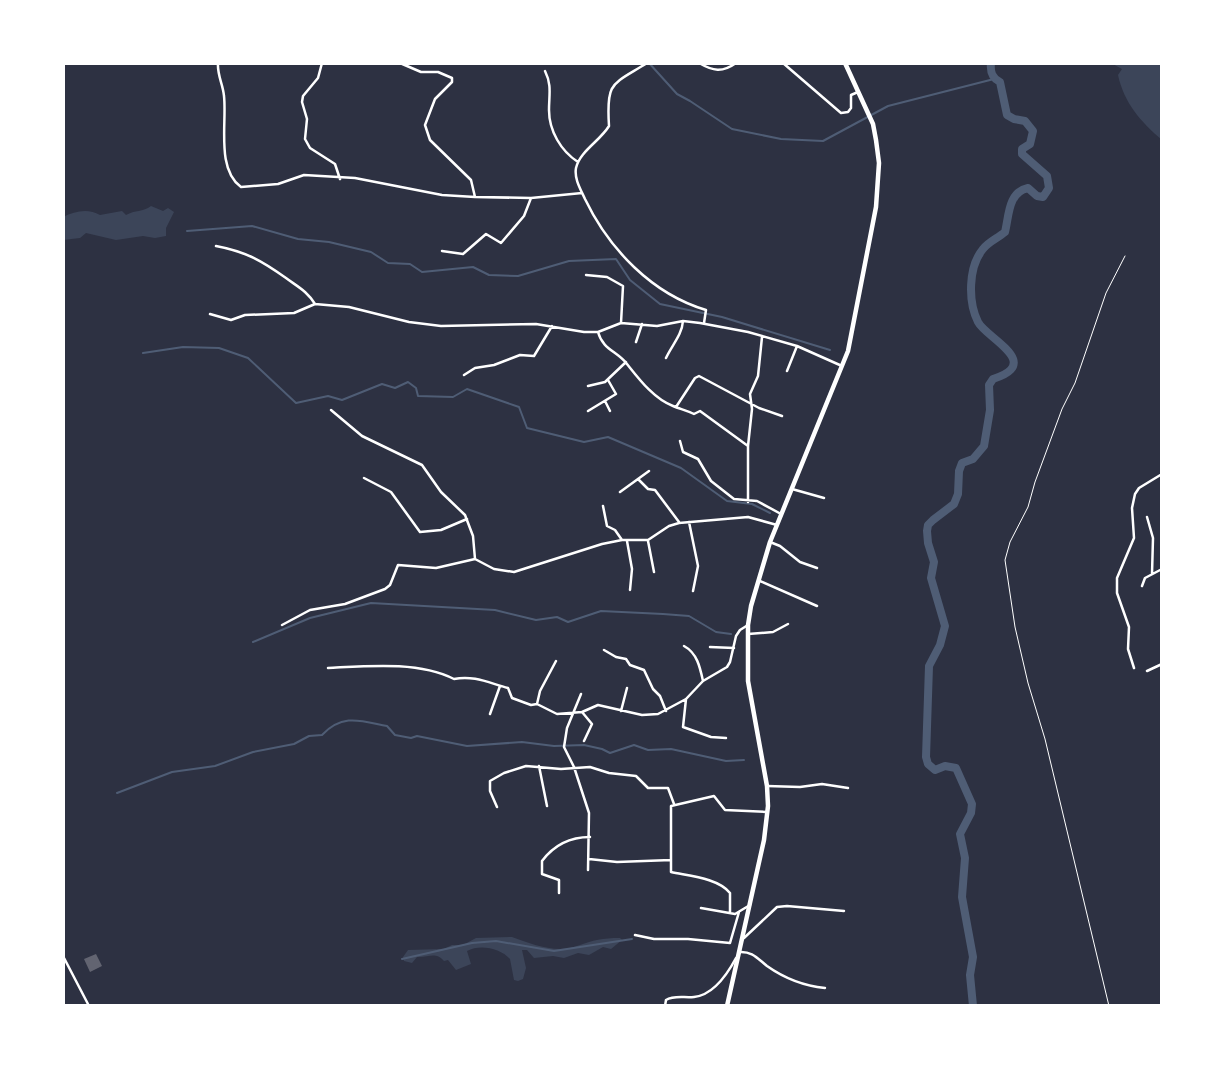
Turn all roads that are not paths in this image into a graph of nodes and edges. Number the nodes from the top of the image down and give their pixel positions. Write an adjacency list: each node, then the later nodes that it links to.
1 (218, 63): 16 (street)
2 (322, 63): 16 (street)
3 (400, 63): 18 (street)
4 (647, 63): 15 (street)
5 (699, 63): 6 (street)
6 (736, 63)
7 (770, 63): 8 (street)
8 (776, 63)
9 (783, 63): 12 (street)
10 (789, 63): 12 (street)
11 (845, 63): 14 (highway)
12 (789, 70): 14 (street)
13 (545, 71): 15 (street)
14 (858, 92): 36 (highway)
15 (578, 162): 17 (street)
16 (340, 179): 18 (street)
17 (582, 193): 19 (street); 27 (street)
18 (475, 197): 19 (street)
19 (531, 198): 21 (street)
20 (216, 246): 23 (street)
21 (442, 251)
22 (586, 275): 26 (street)
23 (315, 304): 24 (street); 29 (street)
24 (210, 314)
25 (683, 321): 27 (street); 28 (street); 34 (street)
26 (621, 323): 28 (street); 30 (street)
27 (704, 323): 31 (street)
28 (642, 324): 32 (street)
29 (552, 326): 30 (street); 38 (street)
30 (598, 331): 35 (street)
31 (762, 337): 33 (street); 42 (street)
32 (636, 342)
33 (797, 346): 36 (street); 37 (street)
34 (666, 358)
35 (626, 362): 39 (street); 43 (street)
36 (842, 366): 54 (highway)
37 (787, 371)
38 (464, 376)
39 (608, 380): 40 (street); 41 (street)
40 (588, 386)
41 (605, 401): 45 (street); 46 (street)
42 (751, 403): 43 (street); 47 (street); 49 (street)
43 (676, 407): 49 (street)
44 (331, 410): 61 (street)
45 (589, 411)
46 (610, 411)
47 (782, 416)
48 (680, 441): 57 (street)
49 (748, 446): 57 (street)
50 (649, 471): 53 (street)
51 (1162, 474): 89 (street)
52 (365, 478): 61 (street)
53 (639, 480): 55 (street); 63 (street)
54 (792, 489): 56 (street); 59 (highway)
55 (620, 492)
56 (824, 498)
57 (748, 502): 59 (street)
58 (603, 506): 65 (street)
59 (782, 514): 64 (highway)
60 (1147, 517): 72 (street)
61 (467, 519): 68 (street)
62 (689, 522): 63 (street); 64 (street); 76 (street)
63 (679, 523): 66 (street)
64 (777, 525): 67 (highway)
65 (625, 540): 66 (street); 68 (street); 75 (street)
66 (648, 540): 71 (street)
67 (770, 542): 69 (street); 73 (highway)
68 (475, 559): 79 (street)
69 (817, 568)
70 (1162, 569): 72 (street)
71 (654, 572)
72 (1152, 574): 74 (street)
73 (757, 579): 77 (street); 80 (highway)
74 (1142, 586)
75 (630, 590)
76 (693, 591)
77 (817, 606)
78 (788, 624): 81 (street)
79 (282, 625)
80 (748, 625): 81 (highway); 84 (street)
81 (748, 634): 106 (highway)
82 (684, 646): 91 (street)
83 (710, 647): 84 (street)
84 (734, 648): 91 (street)
85 (604, 650): 98 (street)
86 (556, 661): 96 (street)
87 (1162, 664): 90 (street)
88 (328, 668): 92 (street)
89 (1133, 668)
90 (1147, 671)
91 (703, 681): 95 (street)
92 (500, 686): 96 (street); 100 (street)
93 (627, 688): 97 (street)
94 (581, 694): 101 (street)
95 (686, 699): 98 (street); 102 (street)
96 (537, 704): 101 (street)
97 (621, 710): 98 (street); 99 (street)
98 (666, 711)
99 (582, 712): 101 (street); 103 (street)
100 (490, 713)
101 (574, 713): 105 (street)
102 (726, 738)
103 (584, 741)
104 (539, 766): 105 (street); 109 (street); 110 (street)
105 (574, 767): 108 (street); 112 (street)
106 (767, 786): 107 (street); 111 (highway)
107 (848, 788)
108 (674, 804): 111 (street); 114 (street)
109 (547, 806)
110 (497, 807)
111 (768, 812): 117 (highway)
112 (590, 837): 113 (street); 116 (street)
113 (589, 859): 114 (street); 115 (street)
114 (671, 860): 121 (street)
115 (588, 870)
116 (559, 893)
117 (750, 905): 120 (street); 123 (highway)
118 (701, 908): 121 (street)
119 (844, 911): 123 (street)
120 (738, 912): 121 (street); 122 (street)
121 (730, 914)
122 (635, 935)
123 (741, 940): 124 (highway)
124 (739, 951): 126 (street); 128 (street); 129 (highway)
125 (63, 956): 127 (street)
126 (825, 988)
127 (89, 1006)
128 (665, 1006)
129 (727, 1006)

